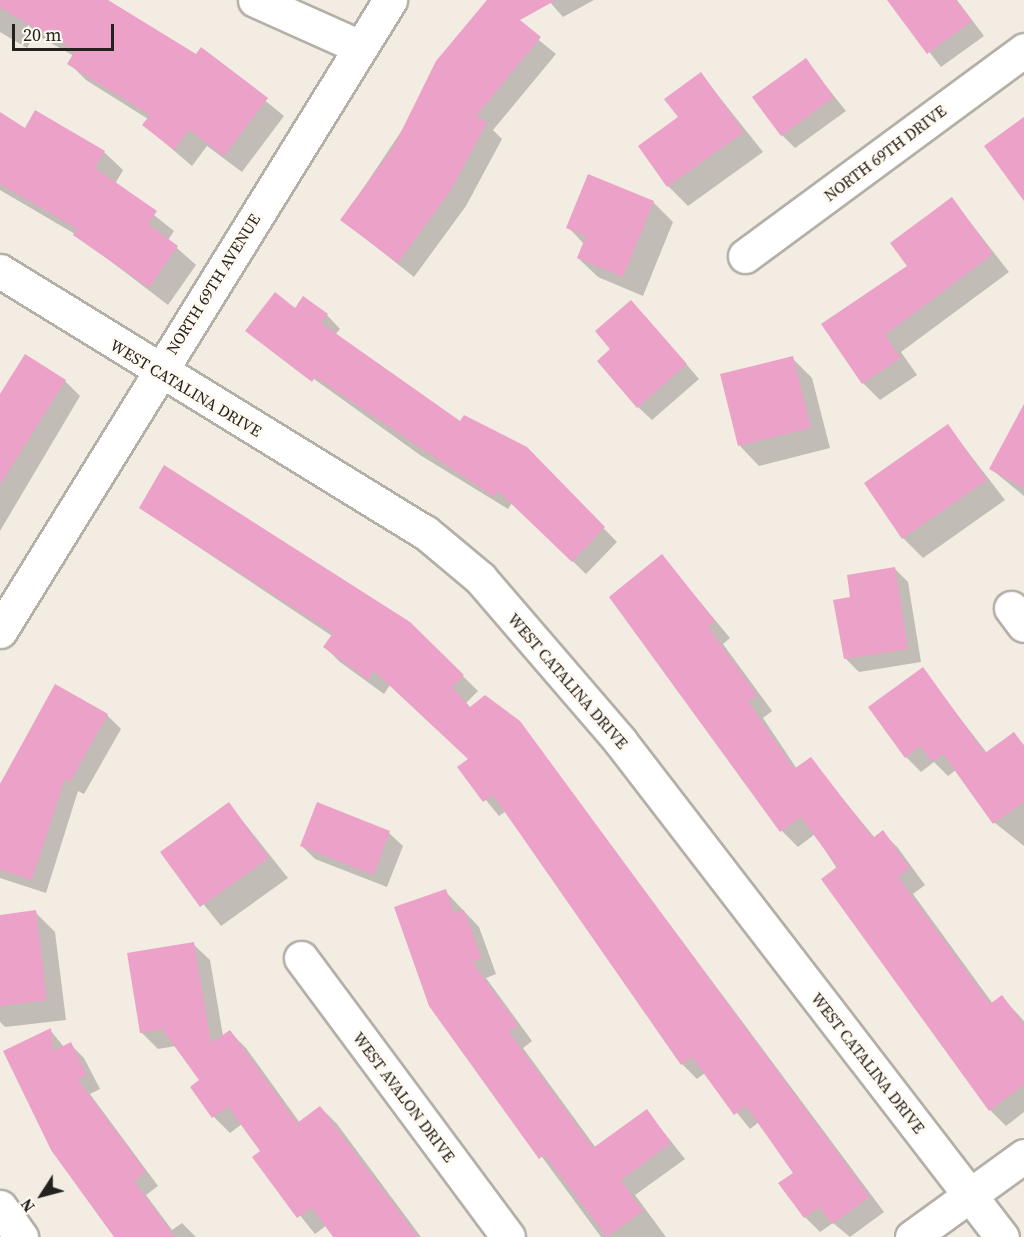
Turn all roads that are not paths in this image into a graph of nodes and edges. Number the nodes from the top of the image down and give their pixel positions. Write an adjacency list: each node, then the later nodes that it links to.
1 (255, 0): 3 (street)
2 (390, 0): 3 (street, NORTH 69TH AVENUE)
3 (358, 46): 7 (street, NORTH 69TH AVENUE)
4 (1024, 50): 5 (street, NORTH 69TH DRIVE)
5 (745, 256)
6 (0, 271): 7 (street, WEST CATALINA DRIVE)
7 (158, 373): 8 (street, NORTH 69TH AVENUE); 11 (street, WEST CATALINA DRIVE)
8 (0, 631)
9 (301, 958): 14 (street, WEST AVALON DRIVE)
10 (1024, 1156): 11 (street)
11 (971, 1194): 15 (street); 16 (street, WEST CATALINA DRIVE)
12 (0, 1207): 13 (street)
13 (21, 1237)
14 (508, 1237)
15 (912, 1237)
16 (1002, 1237)

